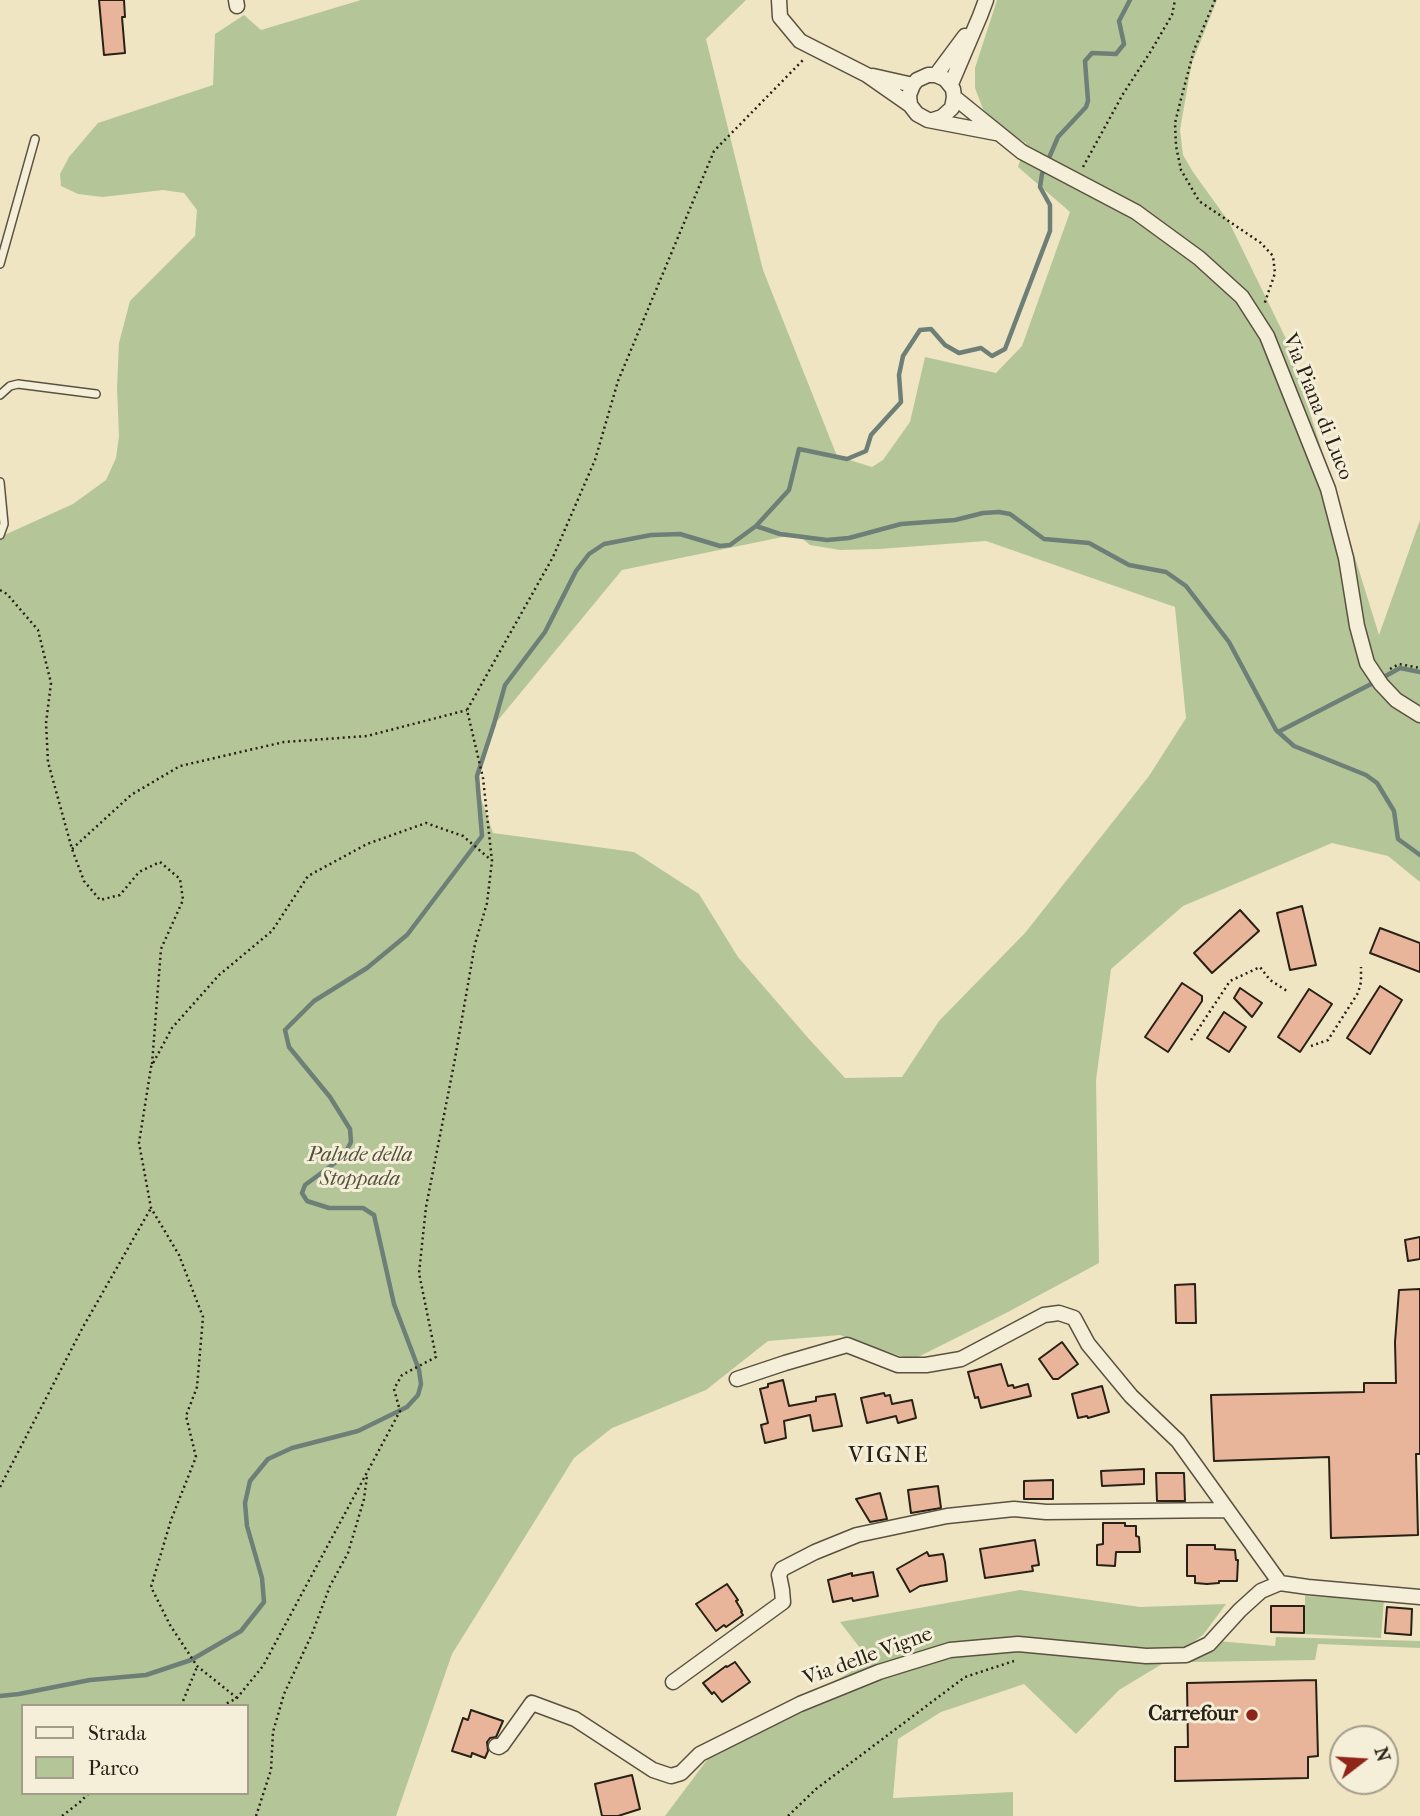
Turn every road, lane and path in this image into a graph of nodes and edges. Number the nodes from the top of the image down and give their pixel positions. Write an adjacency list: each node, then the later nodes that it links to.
1 (779, 0): 6 (street)
2 (985, 0): 5 (street)
3 (1175, 0): 15 (path)
4 (1215, 0): 17 (path)
5 (980, 16): 8 (street); 10 (street)
6 (814, 49): 7 (street); 25 (path)
7 (867, 75): 9 (street); 11 (street)
8 (936, 75): 9 (street); 10 (street)
9 (913, 85): 11 (street)
10 (952, 91): 12 (street); 13 (street, Via Piana di Luco)
11 (910, 105): 12 (street)
12 (928, 120): 13 (street)
13 (997, 134): 15 (street, Via Piana di Luco)
14 (35, 139): 16 (lane)
15 (1076, 179): 17 (street, Via Piana di Luco)
16 (0, 264)
17 (1257, 321): 24 (street, Via Piana di Luco)
18 (96, 394): 19 (lane)
19 (0, 396)
20 (0, 482): 21 (lane)
21 (0, 534)
22 (0, 590): 27 (path)
23 (1420, 668): 24 (path)
24 (1376, 677): 26 (street, Via Piana di Luco)
25 (467, 709): 27 (path); 28 (path)
26 (1420, 715)
27 (72, 849): 33 (path)
28 (492, 861): 33 (path); 36 (path)
29 (1361, 967): 32 (path)
30 (1287, 991): 31 (path)
31 (1191, 1040)
32 (1311, 1046)
33 (151, 1067): 34 (path)
34 (151, 1208): 37 (path); 42 (path)
35 (737, 1379): 38 (street)
36 (367, 1473): 44 (path); 50 (path)
37 (0, 1487)
38 (1226, 1510): 39 (street); 43 (street)
39 (1280, 1583): 40 (street); 47 (street, Via delle Vigne)
40 (1420, 1597)
41 (1017, 1660): 51 (path)
42 (197, 1667): 44 (path); 45 (path)
43 (673, 1682)
44 (237, 1698): 46 (path)
45 (182, 1704)
46 (226, 1704)
47 (496, 1746)
48 (87, 1795): 49 (path)
49 (61, 1816)
50 (256, 1816)
51 (789, 1816)

